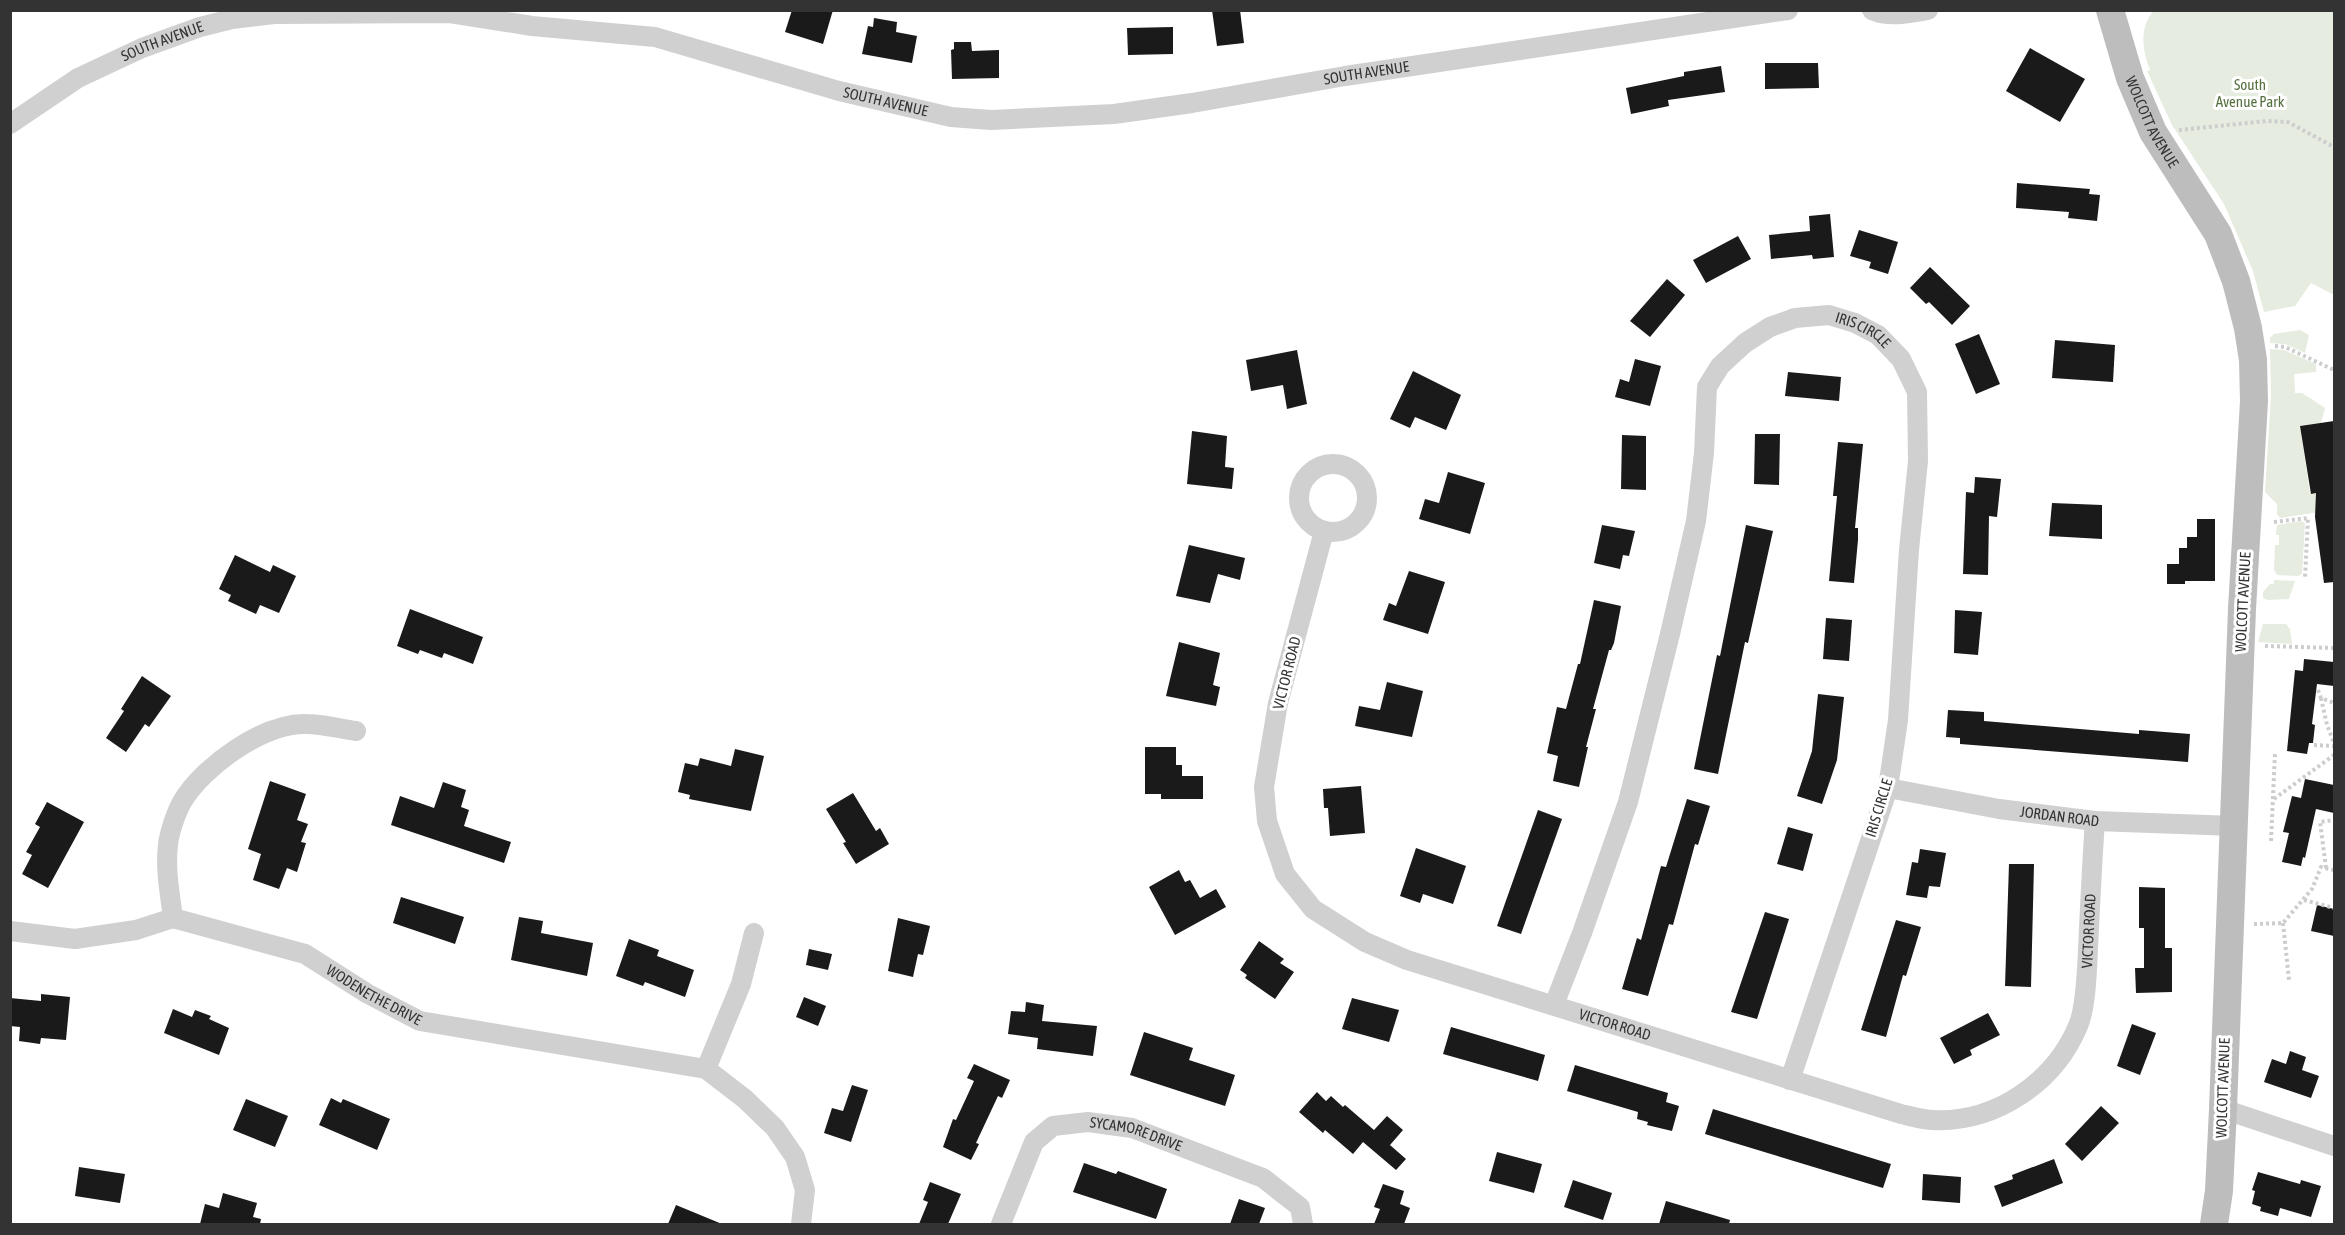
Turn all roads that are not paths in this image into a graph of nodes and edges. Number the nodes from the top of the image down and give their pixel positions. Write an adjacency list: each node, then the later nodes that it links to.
1 (1788, 10): 5 (street, SOUTH AVENUE)
2 (1872, 10): 3 (street)
3 (1928, 10)
4 (2110, 10): 10 (main road, WOLCOTT AVENUE)
5 (10, 124)
6 (1324, 531): 14 (street, VICTOR ROAD)
7 (356, 731): 11 (street)
8 (1888, 788): 9 (street, JORDAN ROAD); 14 (street, IRIS CIRCLE); 16 (street, IRIS CIRCLE)
9 (2095, 820): 10 (street, JORDAN ROAD); 16 (street, VICTOR ROAD)
10 (2235, 826): 17 (main road, WOLCOTT AVENUE)
11 (174, 918): 12 (street); 15 (street, WODENETHE DRIVE)
12 (10, 931)
13 (754, 933): 15 (street)
14 (1554, 1005): 16 (street, VICTOR ROAD)
15 (706, 1069): 19 (street, WODENETHE DRIVE)
16 (1790, 1080)
17 (2223, 1109): 18 (street); 22 (main road, WOLCOTT AVENUE)
18 (2334, 1146)
19 (801, 1224)
20 (1001, 1224): 21 (street, SYCAMORE DRIVE)
21 (1303, 1224)
22 (2214, 1224)

